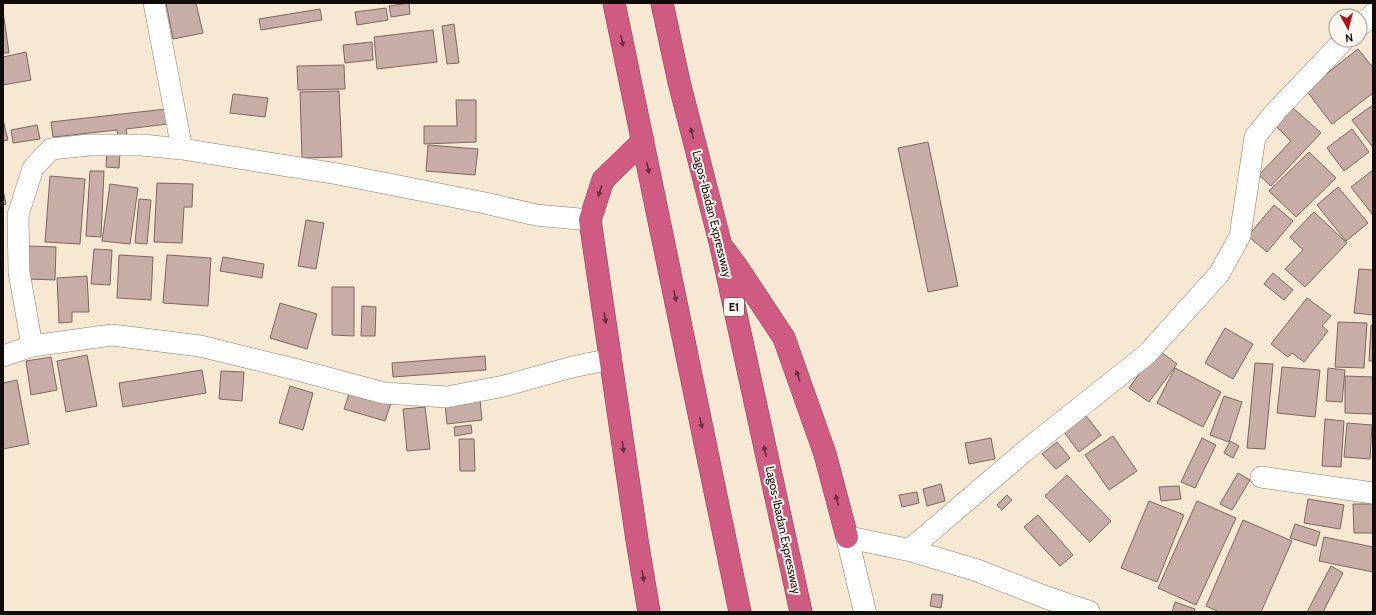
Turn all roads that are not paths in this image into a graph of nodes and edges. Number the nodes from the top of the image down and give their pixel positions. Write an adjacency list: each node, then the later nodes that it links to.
1 (154, 3): 6 (street)
2 (614, 3): 5 (highway, one-way to 5)
3 (662, 3): 8 (highway, Lagos-Ibadan Expressway / E1, one-way to 3)
4 (1336, 48): 15 (street)
5 (642, 141): 7 (highway, one-way to 7); 17 (highway, one-way to 17)
6 (182, 149): 7 (street); 9 (street)
7 (590, 220): 11 (highway, one-way to 11)
8 (721, 246): 14 (highway, one-way to 8); 18 (highway, Lagos-Ibadan Expressway / E1, one-way to 8)
9 (32, 346): 10 (street); 11 (street)
10 (3, 356)
11 (611, 359): 16 (highway, one-way to 16)
12 (1261, 477): 13 (street)
13 (1373, 493)
14 (847, 537): 15 (street); 19 (street)
15 (909, 550): 20 (street)
16 (649, 612)
17 (740, 612)
18 (801, 612)
19 (865, 612)
20 (1089, 612)

